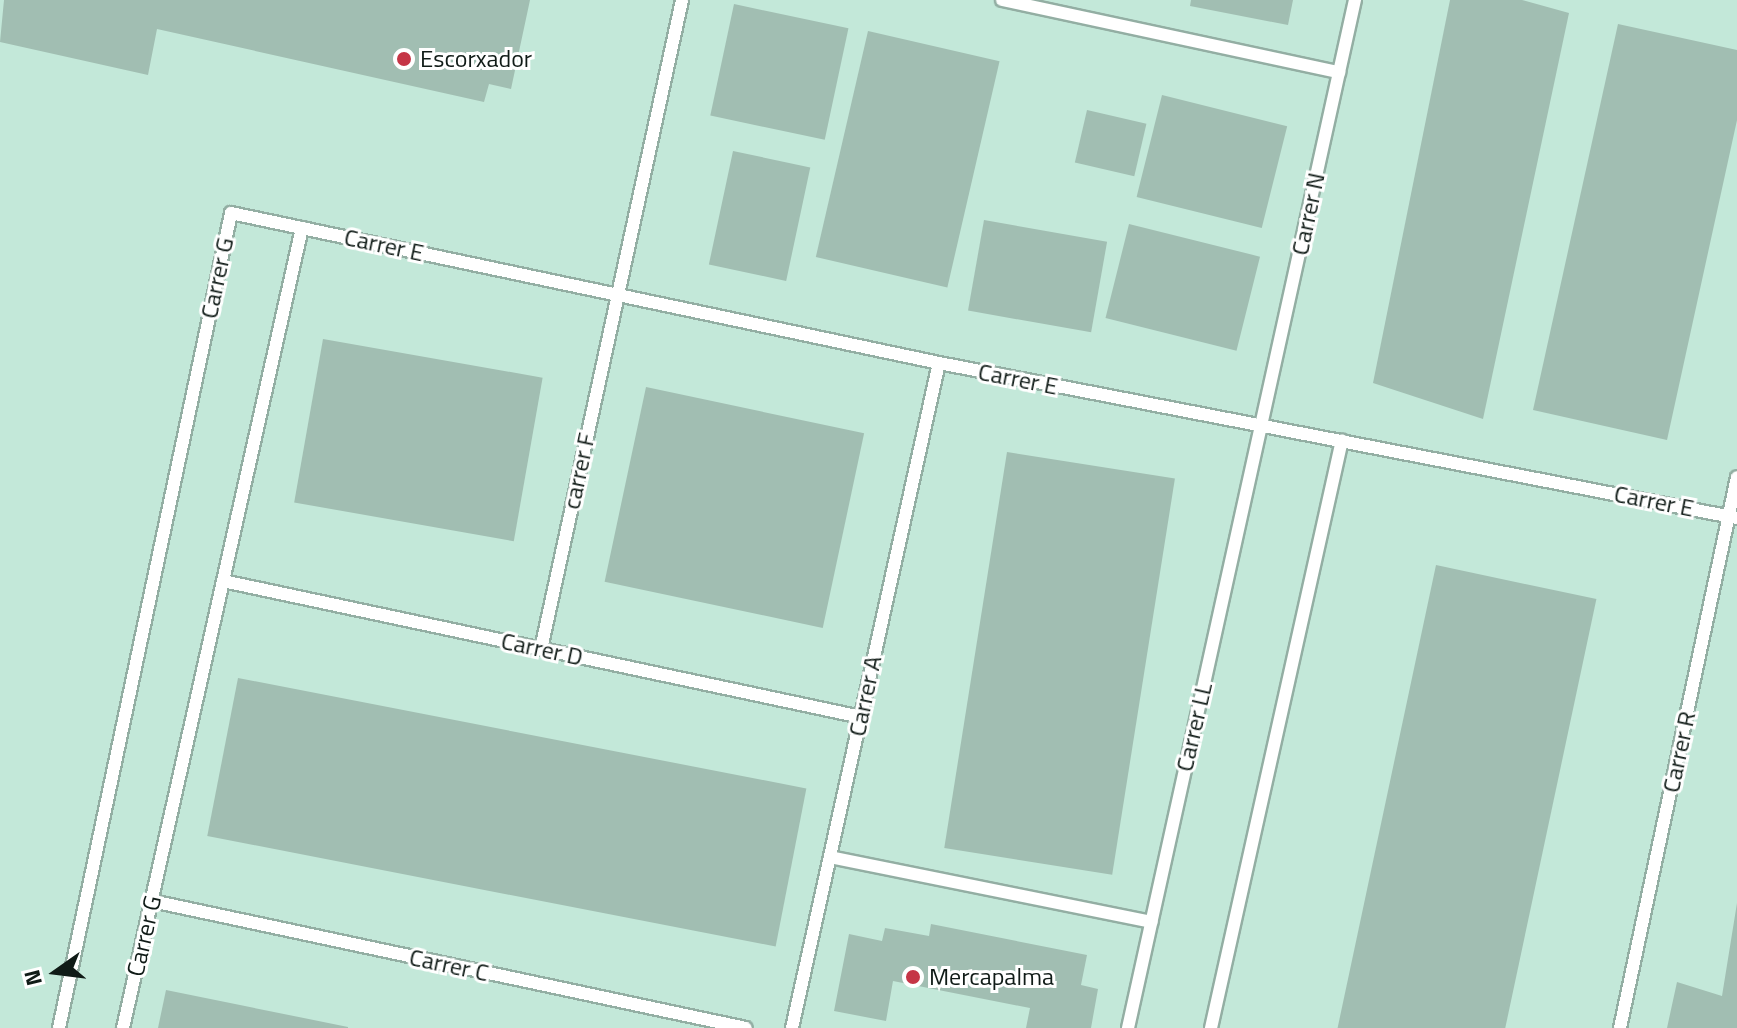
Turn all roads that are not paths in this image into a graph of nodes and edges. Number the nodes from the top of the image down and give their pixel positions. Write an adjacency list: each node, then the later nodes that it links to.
1 (682, 0): 6 (lane, carrer F)
2 (1002, 0): 4 (lane)
3 (1355, 0): 4 (lane, Carrer N)
4 (1339, 72): 8 (lane, Carrer N)
5 (302, 228): 6 (lane, Carrer E); 12 (lane, Carrer G); 18 (lane, Carrer G)
6 (617, 294): 7 (lane, Carrer E); 13 (lane, carrer F)
7 (939, 363): 8 (lane, Carrer E); 14 (lane, Carrer A)
8 (1261, 427): 9 (lane, Carrer E); 17 (lane, Carrer LL)
9 (1342, 440): 11 (lane, Carrer E); 23 (lane)
10 (1737, 477): 11 (lane, Carrer R)
11 (1733, 517): 24 (lane, Carrer R)
12 (223, 581): 13 (lane, Carrer D); 16 (lane, Carrer G)
13 (541, 649): 14 (lane, Carrer D)
14 (861, 717): 15 (lane, Carrer A)
15 (830, 857): 17 (lane); 21 (lane, Carrer A)
16 (152, 901): 19 (lane, Carrer G); 20 (lane, Carrer C)
17 (1151, 922): 22 (lane, Carrer LL)
18 (59, 1028)
19 (123, 1028)
20 (746, 1028)
21 (792, 1028)
22 (1128, 1028)
23 (1211, 1028)
24 (1620, 1028)

